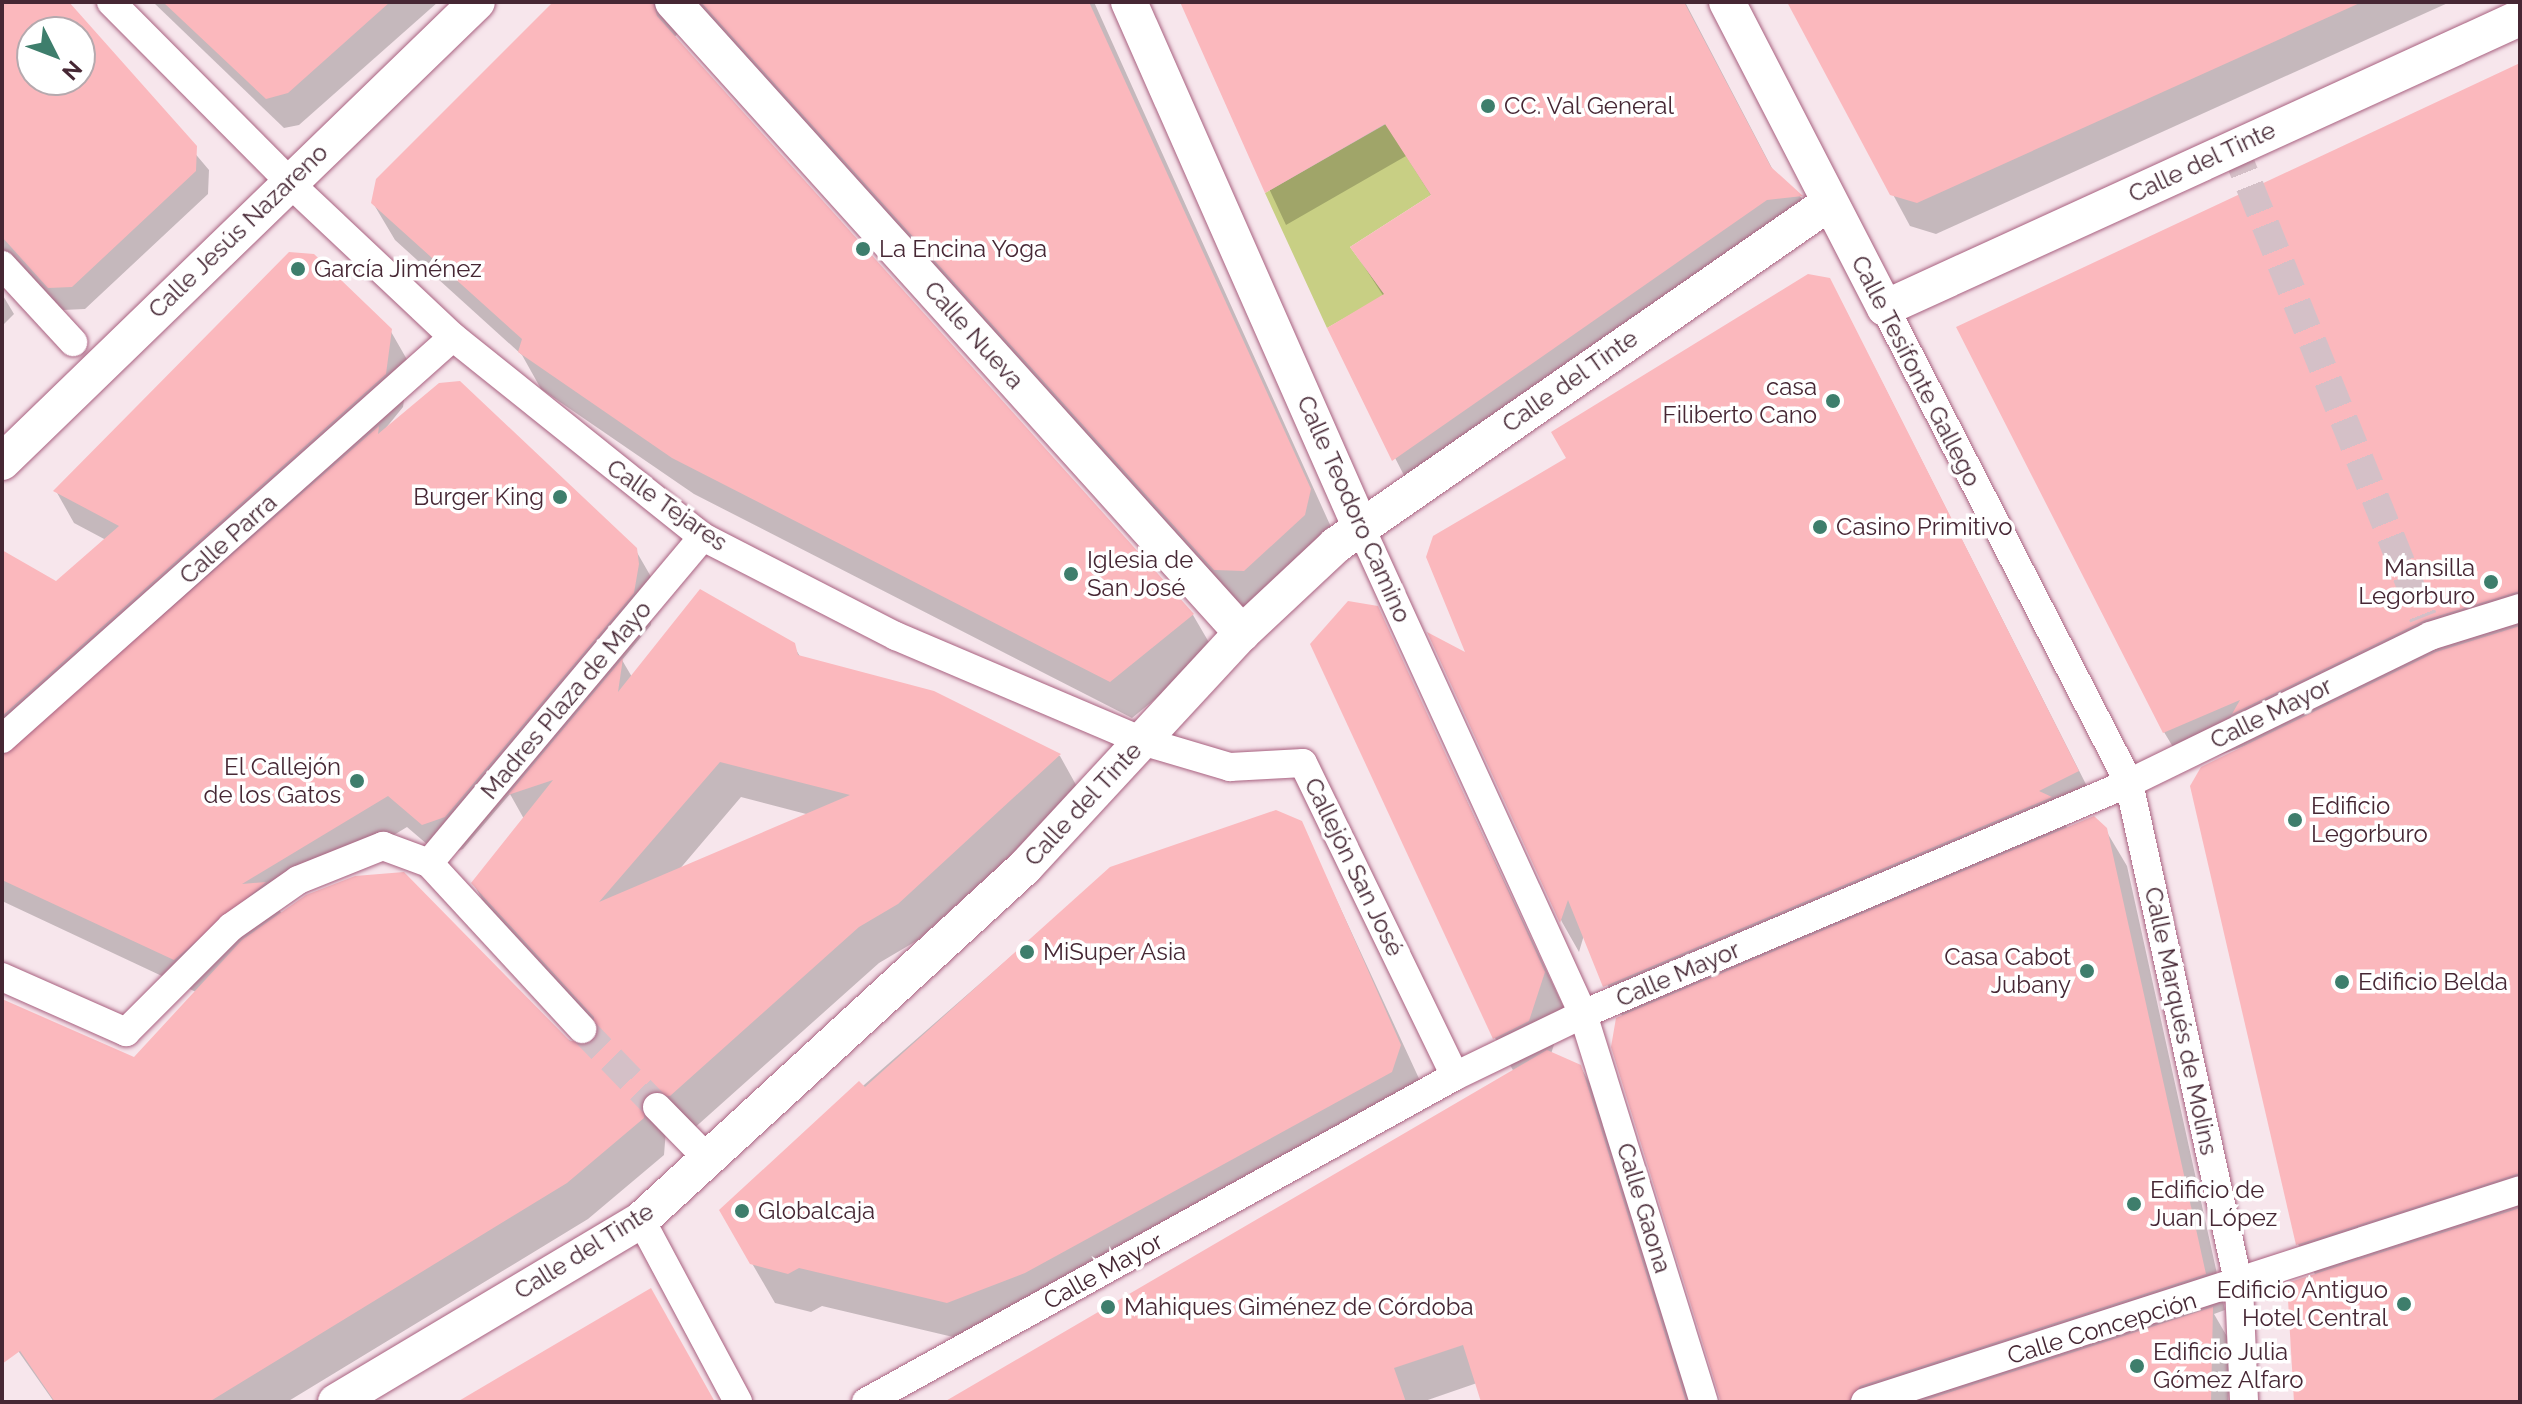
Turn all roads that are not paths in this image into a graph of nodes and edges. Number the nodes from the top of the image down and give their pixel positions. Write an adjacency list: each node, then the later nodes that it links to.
1 (111, 2): 12 (street, Calle Tejares)
2 (477, 2): 14 (street, Calle Jesús Nazareno)
3 (673, 2): 18 (street, Calle Nueva)
4 (1129, 2): 15 (street, Calle Teodoro Camino)
5 (1727, 2): 9 (street, Calle Tesifonte Gallego)
6 (2516, 2): 7 (street)
7 (2520, 9)
8 (2520, 18): 11 (street, Calle del Tinte)
9 (1829, 203): 11 (street, Calle Tesifonte Gallego); 15 (street, Calle del Tinte)
10 (2, 265): 13 (street)
11 (1885, 308): 21 (street, Calle Tesifonte Gallego)
12 (453, 337): 16 (street, Calle Tejares); 19 (street, Calle Parra)
13 (73, 342)
14 (2, 462)
15 (1360, 526): 18 (street, Calle del Tinte); 24 (street, Calle Teodoro Camino)
16 (703, 537): 20 (street, Calle Tejares); 22 (street, Madres Plaza de Mayo)
17 (2520, 608): 21 (street, Calle Mayor)
18 (1242, 633): 20 (street, Calle del Tinte)
19 (2, 739)
20 (1142, 741): 26 (street, Callejón San José); 28 (street, Calle del Tinte)
21 (2129, 783): 24 (street, Calle Mayor); 31 (street, Calle Marqués de Molins)
22 (429, 863): 23 (street); 25 (street)
23 (2, 977)
24 (1583, 1014): 26 (street, Calle Mayor); 35 (street, Calle Gaona)
25 (582, 1029)
26 (1455, 1076): 34 (street, Calle Mayor)
27 (657, 1107): 28 (street)
28 (708, 1159): 30 (street, Calle del Tinte)
29 (2520, 1190): 31 (street, Calle Concepción)
30 (641, 1220): 32 (street, Calle del Tinte); 33 (street)
31 (2239, 1286): 36 (street, Calle Concepción); 37 (street, Calle Marqués de Molins)
32 (336, 1402)
33 (738, 1402)
34 (866, 1402)
35 (1704, 1402)
36 (1865, 1402)
37 (2244, 1402)

